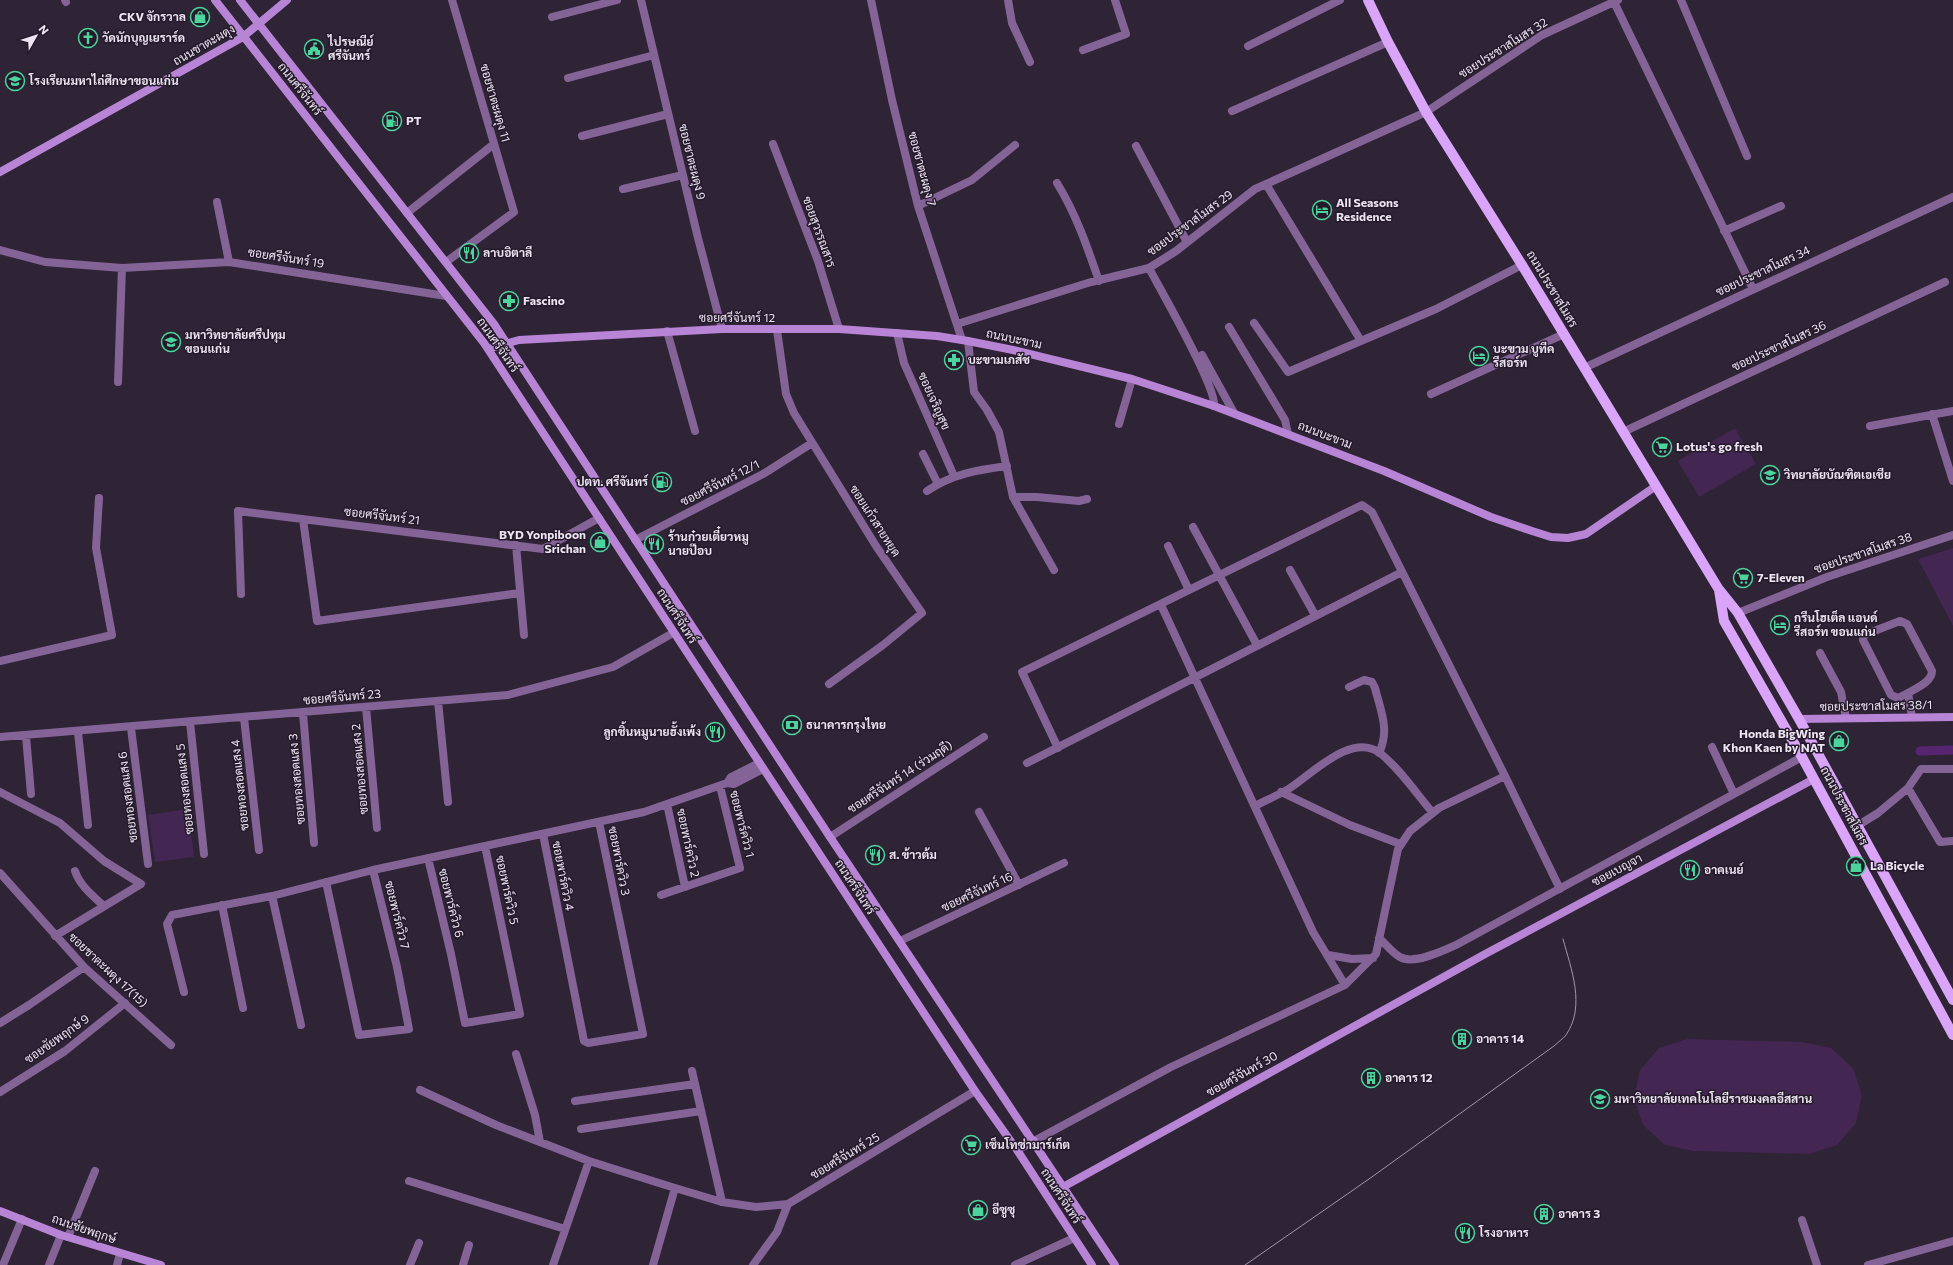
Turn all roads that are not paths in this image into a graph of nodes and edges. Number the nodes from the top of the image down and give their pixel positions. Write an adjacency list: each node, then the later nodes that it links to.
1 (215, 0): 16 (main road, ถนนศรีจันทร์)
2 (240, 0): 15 (main road, ถนนศรีจันทร์)
3 (287, 0): 15 (main road, ถนนชาตะผดุง)
4 (452, 0): 27 (street, ซอยชาตะผดุง 11)
5 (617, 0): 14 (street)
6 (641, 0): 20 (street, ซอยชาตะผดุง 9)
7 (871, 0): 39 (street, ซอยชาตะผดุง 7)
8 (1008, 0): 21 (street)
9 (1115, 0): 19 (street)
10 (1340, 0): 18 (street)
11 (1368, 0): 17 (main road, ถนนประชาสโมสร)
12 (1681, 0): 31 (street)
13 (1616, 1): 24 (street, ซอยประชาสโมสร 32); 42 (street)
14 (552, 17)
15 (259, 24): 16 (main road, ถนนชาตะผดุง); 41 (main road, ถนนศรีจันทร์)
16 (243, 36): 32 (main road, ถนนชาตะผดุง); 53 (main road, ถนนศรีจันทร์)
17 (1388, 42): 23 (street); 24 (main road, ถนนประชาสโมสร)
18 (1248, 46)
19 (1083, 50)
20 (654, 55): 22 (street); 25 (street, ซอยชาตะผดุง 9)
21 (1030, 62)
22 (568, 78)
23 (1232, 111)
24 (1426, 112): 35 (street, ซอยประชาสโมสร 29); 47 (main road, ถนนประชาสโมสร)
25 (668, 114): 26 (street); 33 (street, ซอยชาตะผดุง 9)
26 (582, 136)
27 (494, 144): 41 (street); 46 (street, ซอยชาตะผดุง 11)
28 (773, 144): 58 (street, ซอยสุวรรณสาร)
29 (1015, 145): 39 (street)
30 (1136, 146): 43 (street)
31 (1747, 156)
32 (1, 170)
33 (683, 175): 36 (street); 57 (street, ซอยชาตะผดุง 9)
34 (1057, 183): 50 (street)
35 (1266, 184): 43 (street, ซอยประชาสโมสร 29); 64 (street)
36 (623, 189)
37 (1953, 197): 52 (street, ซอยประชาสโมสร 34)
38 (217, 202): 45 (street)
39 (918, 206): 55 (street, ซอยชาตะผดุง 7)
40 (1781, 206): 42 (street)
41 (407, 213): 46 (main road, ถนนศรีจันทร์)
42 (1724, 231): 52 (street)
43 (1187, 242): 49 (street, ซอยประชาสโมสร 29)
44 (0, 250): 48 (street, ซอยศรีจันทร์ 19)
45 (230, 262): 48 (street, ซอยศรีจันทร์ 19); 53 (street, ซอยศรีจันทร์ 19)
46 (446, 262): 65 (main road, ถนนศรีจันทร์)
47 (1522, 265): 62 (main road, ถนนประชาสโมสร); 64 (street)
48 (122, 268): 70 (street)
49 (1149, 268): 50 (street, ซอยประชาสโมสร 29); 72 (street)
50 (1098, 281): 55 (street, ซอยประชาสโมสร 29)
51 (1945, 282): 79 (street, ซอยประชาสโมสร 36)
52 (1752, 290): 68 (street, ซอยประชาสโมสร 34)
53 (446, 296): 66 (main road, ถนนศรีจันทร์)
54 (1254, 323): 64 (street)
55 (957, 324): 63 (street, ซอยชาตะผดุง 7)
56 (1228, 326): 80 (street)
57 (722, 329): 59 (main road, ซอยศรีจันทร์ 12); 60 (main road, ซอยศรีจันทร์ 12)
58 (839, 329): 59 (main road, ซอยศรีจันทร์ 12); 61 (main road, ซอยศรีจันทร์ 12)
59 (777, 330): 81 (street, ซอยแก้วสายหยุด)
60 (667, 331): 65 (main road, ซอยศรีจันทร์ 12); 78 (street)
61 (897, 333): 63 (main road, ซอยศรีจันทร์ 12); 84 (street, ซอยเจริญสุข)
62 (1564, 334): 68 (main road, ถนนประชาสโมสร); 71 (street)
63 (965, 341): 69 (main road, ถนนบะขาม); 83 (street, ซอยชาตะผดุง 7)
64 (1361, 341)
65 (506, 343): 66 (main road, ซอยศรีจันทร์ 12); 96 (main road, ถนนศรีจันทร์)
66 (488, 349): 92 (main road, ถนนศรีจันทร์)
67 (1202, 355): 74 (street)
68 (1584, 368): 79 (main road, ถนนประชาสโมสร)
69 (1132, 379): 72 (main road, ถนนบะขาม); 76 (street)
70 (118, 382)
71 (1431, 394)
72 (1214, 406): 74 (main road, ถนนบะขาม)
73 (1953, 411): 75 (street)
74 (1234, 413): 80 (main road, ถนนบะขาม)
75 (1932, 414): 77 (street); 85 (street)
76 (1119, 424)
77 (1870, 426)
78 (695, 432)
79 (1623, 432): 87 (main road, ถนนประชาสโมสร)
80 (1288, 434): 87 (main road, ถนนบะขาม)
81 (812, 443): 96 (street, ซอยศรีจันทร์ 12/1); 116 (street, ซอยแก้วสายหยุด)
82 (923, 454): 86 (street)
83 (1007, 466): 84 (street); 89 (street, ซอยชาตะผดุง 7)
84 (954, 476): 86 (street)
85 (1953, 481)
86 (938, 484): 88 (street)
87 (1656, 486): 103 (main road, ถนนประชาสโมสร)
88 (927, 491)
89 (1014, 497): 91 (street); 99 (street, ซอยชาตะผดุง 7)
90 (98, 498): 114 (street)
91 (1087, 499)
92 (599, 518): 97 (street, ซอยศรีจันทร์ 21); 110 (main road, ถนนศรีจันทร์)
93 (303, 519): 97 (street, ซอยศรีจันทร์ 21); 105 (street); 106 (street, ซอยศรีจันทร์ 21)
94 (1193, 527): 102 (street)
95 (1953, 535): 108 (street, ซอยประชาสโมสร 38)
96 (635, 540): 158 (main road, ถนนศรีจันทร์)
97 (516, 545): 105 (street)
98 (1168, 546): 104 (street)
99 (1054, 570)
100 (1290, 570): 109 (street)
101 (1402, 572): 102 (street); 109 (street); 140 (street)
102 (1219, 575): 104 (street); 112 (street)
103 (1718, 588): 108 (main road, ถนนประชาสโมสร); 136 (main road, ถนนประชาสโมสร)
104 (1189, 590): 107 (street)
105 (520, 593): 111 (street)
106 (241, 594)
107 (1161, 605): 115 (street); 134 (street)
108 (1738, 613): 126 (main road, ถนนประชาสโมสร)
109 (1315, 615): 112 (street)
110 (674, 633): 119 (street, ซอยศรีจันทร์ 23); 138 (main road, ถนนศรีจันทร์)
111 (524, 635)
112 (1257, 645): 115 (street)
113 (1820, 653): 125 (street)
114 (0, 661)
115 (1194, 678): 134 (street); 150 (street)
116 (829, 684)
117 (1349, 687): 135 (street)
118 (1908, 693): 118 (street); 123 (street)
119 (438, 701): 120 (street, ซอยศรีจันทร์ 23); 148 (street)
120 (366, 707): 121 (street, ซอยศรีจันทร์ 23); 156 (street, ซอยทองสอดแสง 2)
121 (303, 713): 124 (street, ซอยศรีจันทร์ 23); 160 (street, ซอยทองสอดแสง 3)
122 (1953, 716): 123 (main road, ซอยประชาสโมสร 38/1)
123 (1912, 717): 125 (main road, ซอยประชาสโมสร 38/1)
124 (244, 718): 127 (street, ซอยศรีจันทร์ 23); 163 (street, ซอยทองสอดแสง 4)
125 (1846, 718): 126 (main road, ซอยประชาสโมสร 38/1)
126 (1799, 719): 155 (main road, ถนนประชาสโมสร)
127 (190, 722): 128 (street, ซอยศรีจันทร์ 23); 164 (street, ซอยทองสอดแสง 5)
128 (131, 728): 129 (street, ซอยศรีจันทร์ 23); 167 (street, ซอยทองสอดแสง 6)
129 (78, 732): 130 (street, ซอยศรีจันทร์ 23); 154 (street)
130 (26, 736): 131 (street, ซอยศรีจันทร์ 23); 146 (street)
131 (0, 737)
132 (984, 737): 158 (street, ซอยศรีจันทร์ 14 (ร่วมฤดี))
133 (1712, 747): 147 (street)
134 (1058, 748): 137 (street)
135 (1379, 753): 145 (street); 152 (street)
136 (1802, 757): 141 (main road, ถนนประชาสโมสร); 147 (street)
137 (1027, 763)
138 (761, 766): 142 (street); 201 (main road, ถนนศรีจันทร์)
139 (1953, 769): 143 (street)
140 (1505, 776): 152 (street); 174 (street)
141 (1814, 779): 187 (main road, ซอยเบญจา); 195 (main road, ถนนประชาสโมสร)
142 (723, 785): 149 (street); 173 (street, ซอยพาร์ควิว 1)
143 (1908, 788): 155 (street); 159 (street)
144 (0, 792): 178 (street)
145 (1281, 792): 150 (street); 161 (street)
146 (30, 794)
147 (1734, 794): 174 (street)
148 (448, 802)
149 (667, 804): 153 (street); 173 (street, ซอยพาร์ควิว 2)
150 (1254, 806): 184 (street)
151 (979, 812): 172 (street)
152 (1432, 812): 161 (street)
153 (599, 822): 157 (street); 179 (street, ซอยพาร์ควิว 3)
154 (88, 825)
155 (1857, 826): 190 (main road, ถนนประชาสโมสร)
156 (377, 828)
157 (543, 834): 162 (street); 179 (street, ซอยพาร์ควิว 4)
158 (830, 837): 182 (main road, ถนนศรีจันทร์)
159 (1953, 842)
160 (314, 843)
161 (1400, 844): 181 (street)
162 (485, 846): 165 (street); 183 (street, ซอยพาร์ควิว 5)
163 (259, 850)
164 (204, 854)
165 (428, 858): 168 (street); 183 (street, ซอยพาร์ควิว 6)
166 (1064, 863): 172 (street, ซอยศรีจันทร์ 16)
167 (148, 864)
168 (373, 870): 171 (street); 171 (street, ซอยพาร์ควิว 7)
169 (74, 871): 178 (street)
170 (0, 873): 180 (street, ซอยชาตะผดุง 17(15))
171 (326, 882): 176 (street)
172 (1019, 885): 182 (street, ซอยศรีจันทร์ 16)
173 (685, 887): 175 (street)
174 (1560, 889): 181 (street)
175 (661, 895)
176 (272, 896): 177 (street); 194 (street)
177 (222, 905): 189 (street); 192 (street)
178 (104, 906): 180 (street)
179 (560, 923)
180 (55, 936): 186 (street, ซอยชาตะผดุง 17(15))
181 (1379, 938): 185 (street)
182 (900, 942): 206 (main road, ถนนศรีจันทร์)
183 (451, 954)
184 (1328, 955): 185 (street); 188 (street)
185 (1373, 958): 188 (street)
186 (84, 967): 191 (street, ซอยชาตะผดุง 17(15)); 193 (street)
187 (1432, 983): 212 (main road, ซอยศรีจันทร์ 30)
188 (1345, 985): 206 (street)
189 (184, 992)
190 (1953, 1000)
191 (126, 1003): 196 (street, ซอยชาตะผดุง 17(15)); 202 (street, ซอยชัยพฤกษ์ 9)
192 (243, 1008)
193 (0, 1023)
194 (301, 1025)
195 (1953, 1035)
196 (171, 1045)
197 (516, 1054): 207 (street)
198 (692, 1071): 199 (street)
199 (695, 1084): 203 (street); 204 (street)
200 (420, 1090): 207 (street)
201 (975, 1091): 208 (main road, ถนนศรีจันทร์); 215 (street, ซอยศรีจันทร์ 25)
202 (0, 1092)
203 (576, 1101)
204 (701, 1111): 205 (street); 214 (street)
205 (581, 1129)
206 (1034, 1141): 208 (main road); 212 (main road, ถนนศรีจันทร์)
207 (540, 1142): 209 (street)
208 (1017, 1150): 221 (main road, ถนนศรีจันทร์)
209 (589, 1161): 213 (street); 219 (street)
210 (95, 1171): 220 (street)
211 (409, 1181): 219 (street)
212 (1063, 1187): 237 (main road, ถนนศรีจันทร์)
213 (675, 1188): 214 (street); 233 (street)
214 (722, 1202): 215 (street)
215 (788, 1204): 234 (street)
216 (0, 1211): 217 (main road, ถนนชัยพฤกษ์)
217 (22, 1219): 220 (main road, ถนนชัยพฤกษ์); 226 (street)
218 (1802, 1220): 238 (street)
219 (565, 1229): 232 (street)
220 (65, 1236): 225 (main road, ถนนชัยพฤกษ์); 227 (street)
221 (1074, 1238): 235 (street); 236 (main road, ถนนศรีจันทร์)
222 (1953, 1240): 239 (street)
223 (419, 1243): 230 (street)
224 (469, 1245): 231 (street)
225 (120, 1254): 228 (street); 229 (main road, ถนนชัยพฤกษ์)
226 (3, 1265)
227 (49, 1265)
228 (117, 1265)
229 (161, 1265)
230 (410, 1265)
231 (464, 1265)
232 (555, 1265)
233 (653, 1265)
234 (753, 1265)
235 (1015, 1265)
236 (1092, 1265)
237 (1115, 1265)
238 (1817, 1265)
239 (1868, 1265)

